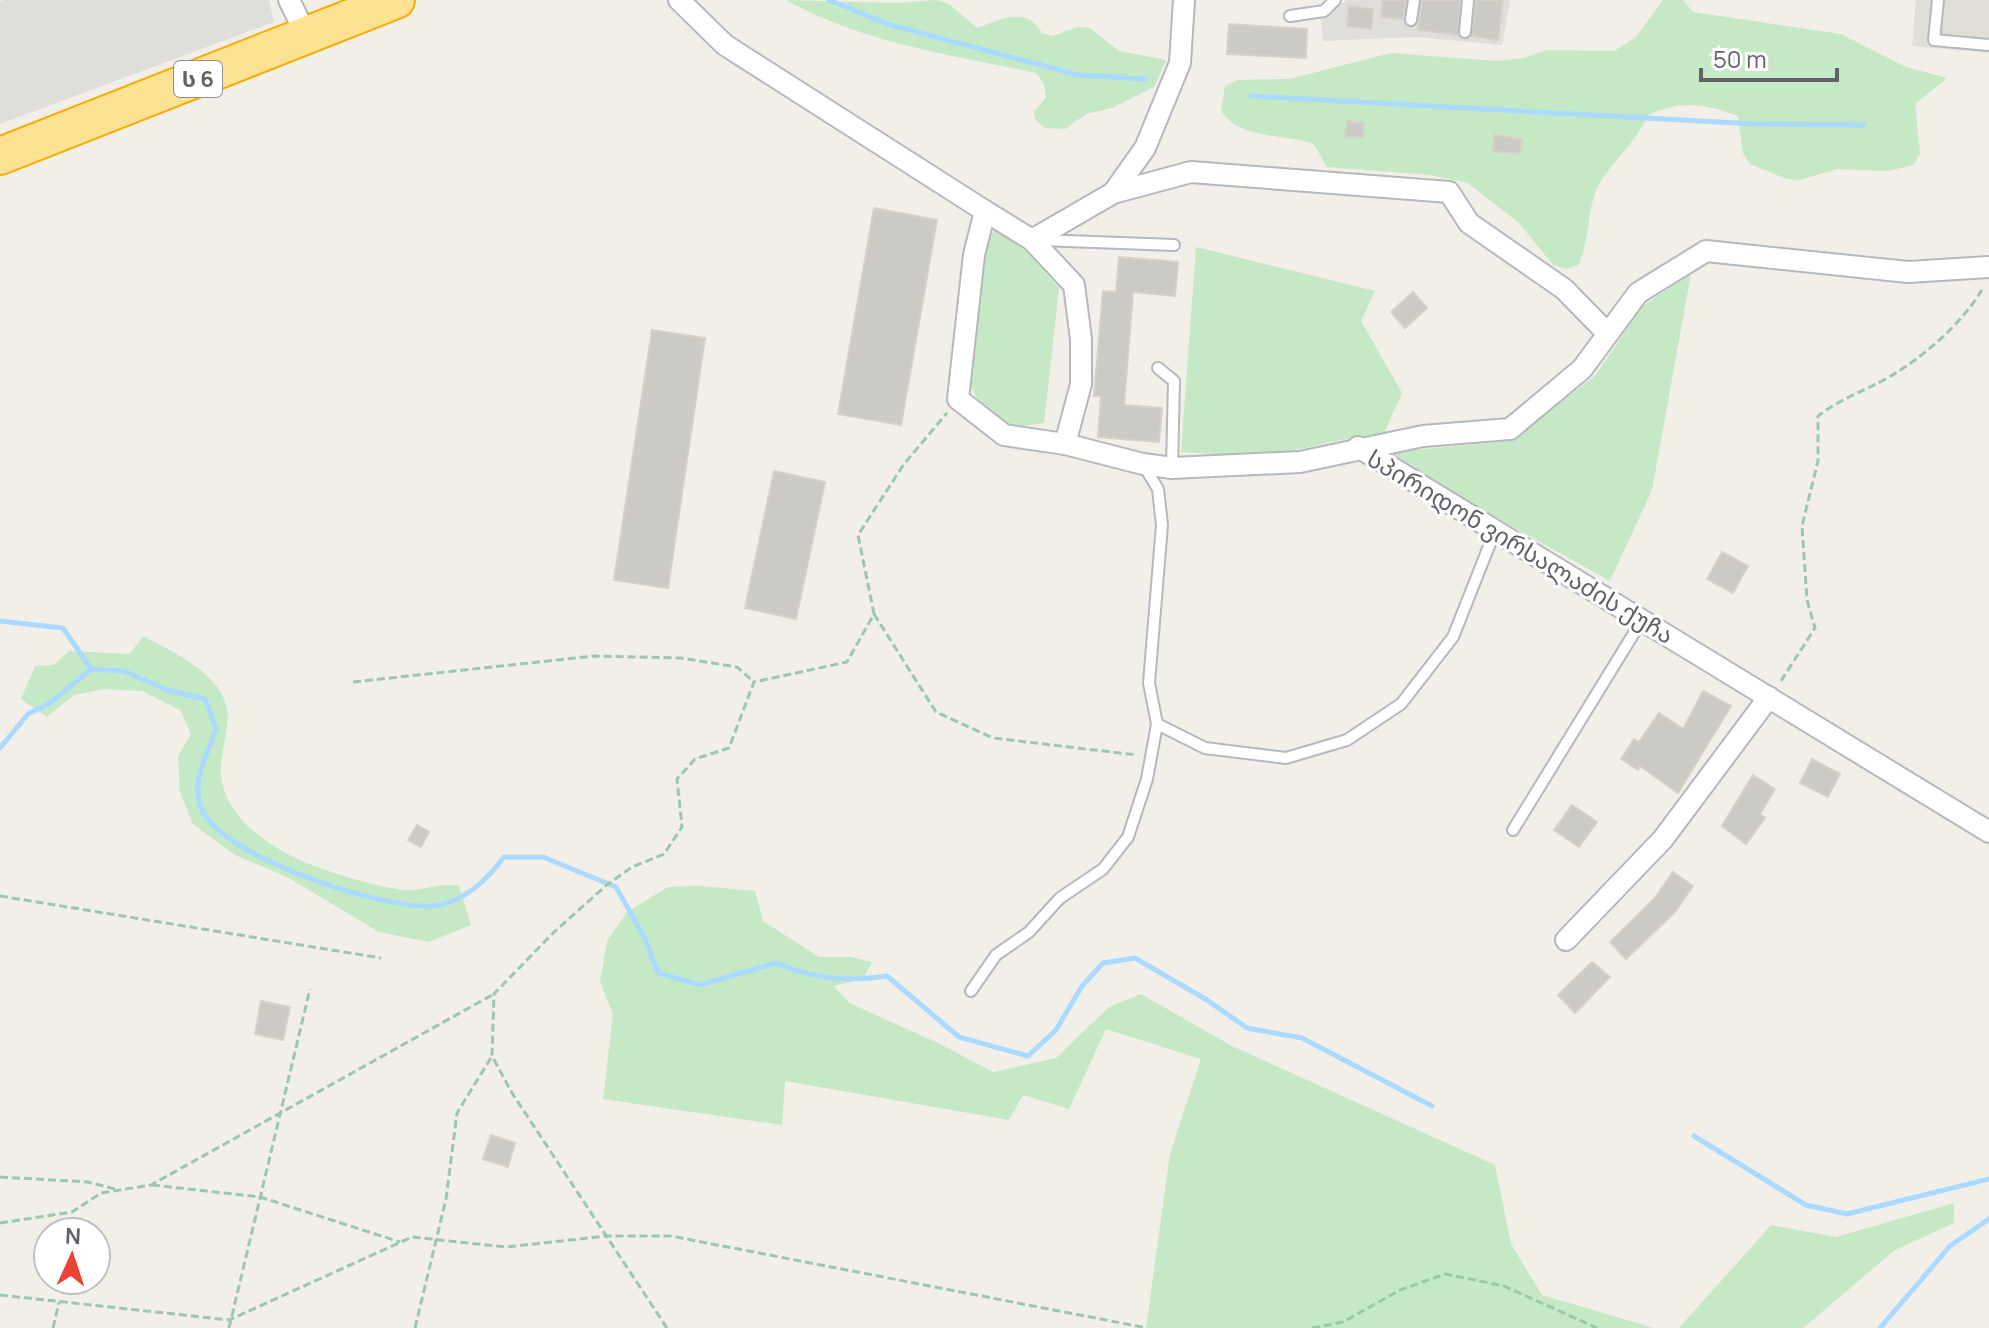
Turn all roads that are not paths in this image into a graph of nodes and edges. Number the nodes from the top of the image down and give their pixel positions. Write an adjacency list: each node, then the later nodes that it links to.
1 (289, 0): 12 (street)
2 (396, 0): 12 (highway, ს 6)
3 (679, 0): 16 (street)
4 (1184, 0): 15 (street)
5 (1335, 0): 9 (lane)
6 (1414, 0): 10 (lane)
7 (1468, 0): 11 (lane)
8 (1938, 0): 13 (lane)
9 (1290, 16)
10 (1411, 20)
11 (1465, 32)
12 (307, 37): 14 (highway, ს 6)
13 (1989, 45)
14 (0, 156)
15 (1113, 193): 17 (street); 20 (street)
16 (985, 211): 17 (street); 22 (street, სპირიდონ ვირსალაძის ქუჩა)
17 (1032, 240): 18 (lane); 22 (street)
18 (1174, 245)
19 (1989, 267): 20 (street)
20 (1607, 333): 23 (street)
21 (1158, 368): 25 (lane)
22 (1065, 444): 24 (street, სპირიდონ ვირსალაძის ქუჩა)
23 (1358, 447): 25 (street, სპირიდონ ვირსალაძის ქუჩა); 26 (street, სპირიდონ ვირსალაძის ქუჩა)
24 (1143, 464): 25 (street, სპირიდონ ვირსალაძის ქუჩა); 29 (lane)
25 (1172, 468)
26 (1495, 531): 27 (street, სპირიდონ ვირსალაძის ქუჩა); 29 (lane)
27 (1642, 620): 28 (street, სპირიდონ ვირსალაძის ქუჩა); 30 (lane)
28 (1769, 697): 31 (street, სპირიდონ ვირსალაძის ქუჩა); 32 (street)
29 (1157, 724): 33 (lane)
30 (1513, 830)
31 (1989, 832)
32 (1566, 940)
33 (971, 991)

